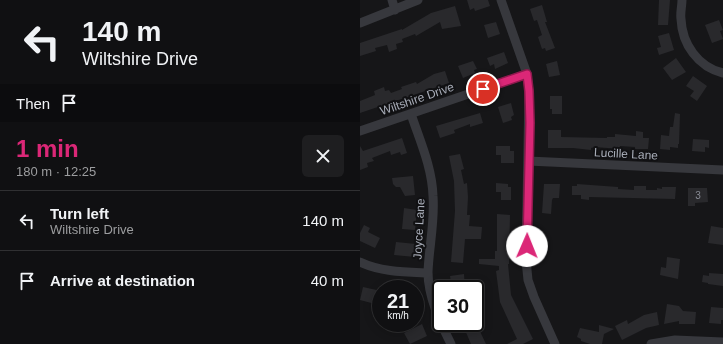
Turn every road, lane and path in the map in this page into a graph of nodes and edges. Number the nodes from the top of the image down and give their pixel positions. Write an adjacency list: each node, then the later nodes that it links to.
1 (392, 0): 5 (street)
2 (418, 0): 5 (street)
3 (501, 0): 8 (street)
4 (682, 0): 7 (street)
5 (395, 10): 6 (street)
6 (360, 23)
7 (723, 73)
8 (527, 74): 9 (street, Wiltshire Drive); 11 (street)
9 (410, 114): 10 (street, Wiltshire Drive); 14 (street, Joyce Lane)
10 (360, 131)
11 (528, 161): 12 (street, Lucille Lane); 17 (street)
12 (723, 170)
13 (360, 262): 14 (street)
14 (428, 273): 16 (street, Joyce Lane)
15 (723, 342): 18 (street)
16 (449, 344)
17 (555, 344)
18 (651, 344)

